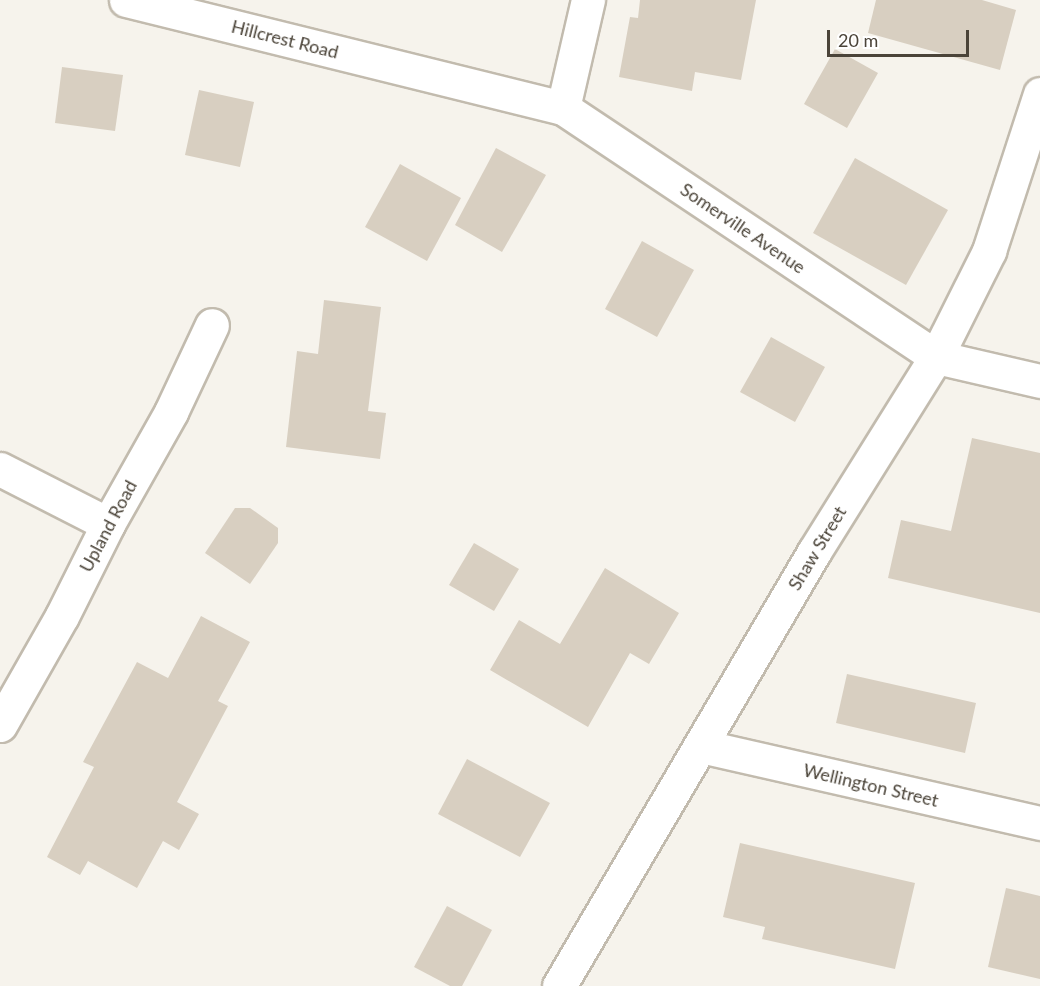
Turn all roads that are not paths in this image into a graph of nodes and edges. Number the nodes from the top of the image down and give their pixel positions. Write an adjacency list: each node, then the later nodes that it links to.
1 (126, 0): 3 (street, Hillcrest Road)
2 (588, 0): 5 (street)
3 (444, 79): 5 (street, Somerville Avenue)
4 (1040, 94): 7 (street, Shaw Street)
5 (563, 108): 7 (street, Somerville Avenue)
6 (212, 325): 10 (street, Upland Road)
7 (936, 357): 8 (street, Somerville Avenue); 12 (street, Shaw Street)
8 (1040, 381)
9 (0, 469): 10 (street)
10 (108, 524): 11 (street, Upland Road)
11 (0, 725)
12 (701, 746): 13 (street, Wellington Street); 14 (street, Shaw Street)
13 (1040, 824)
14 (559, 986)

